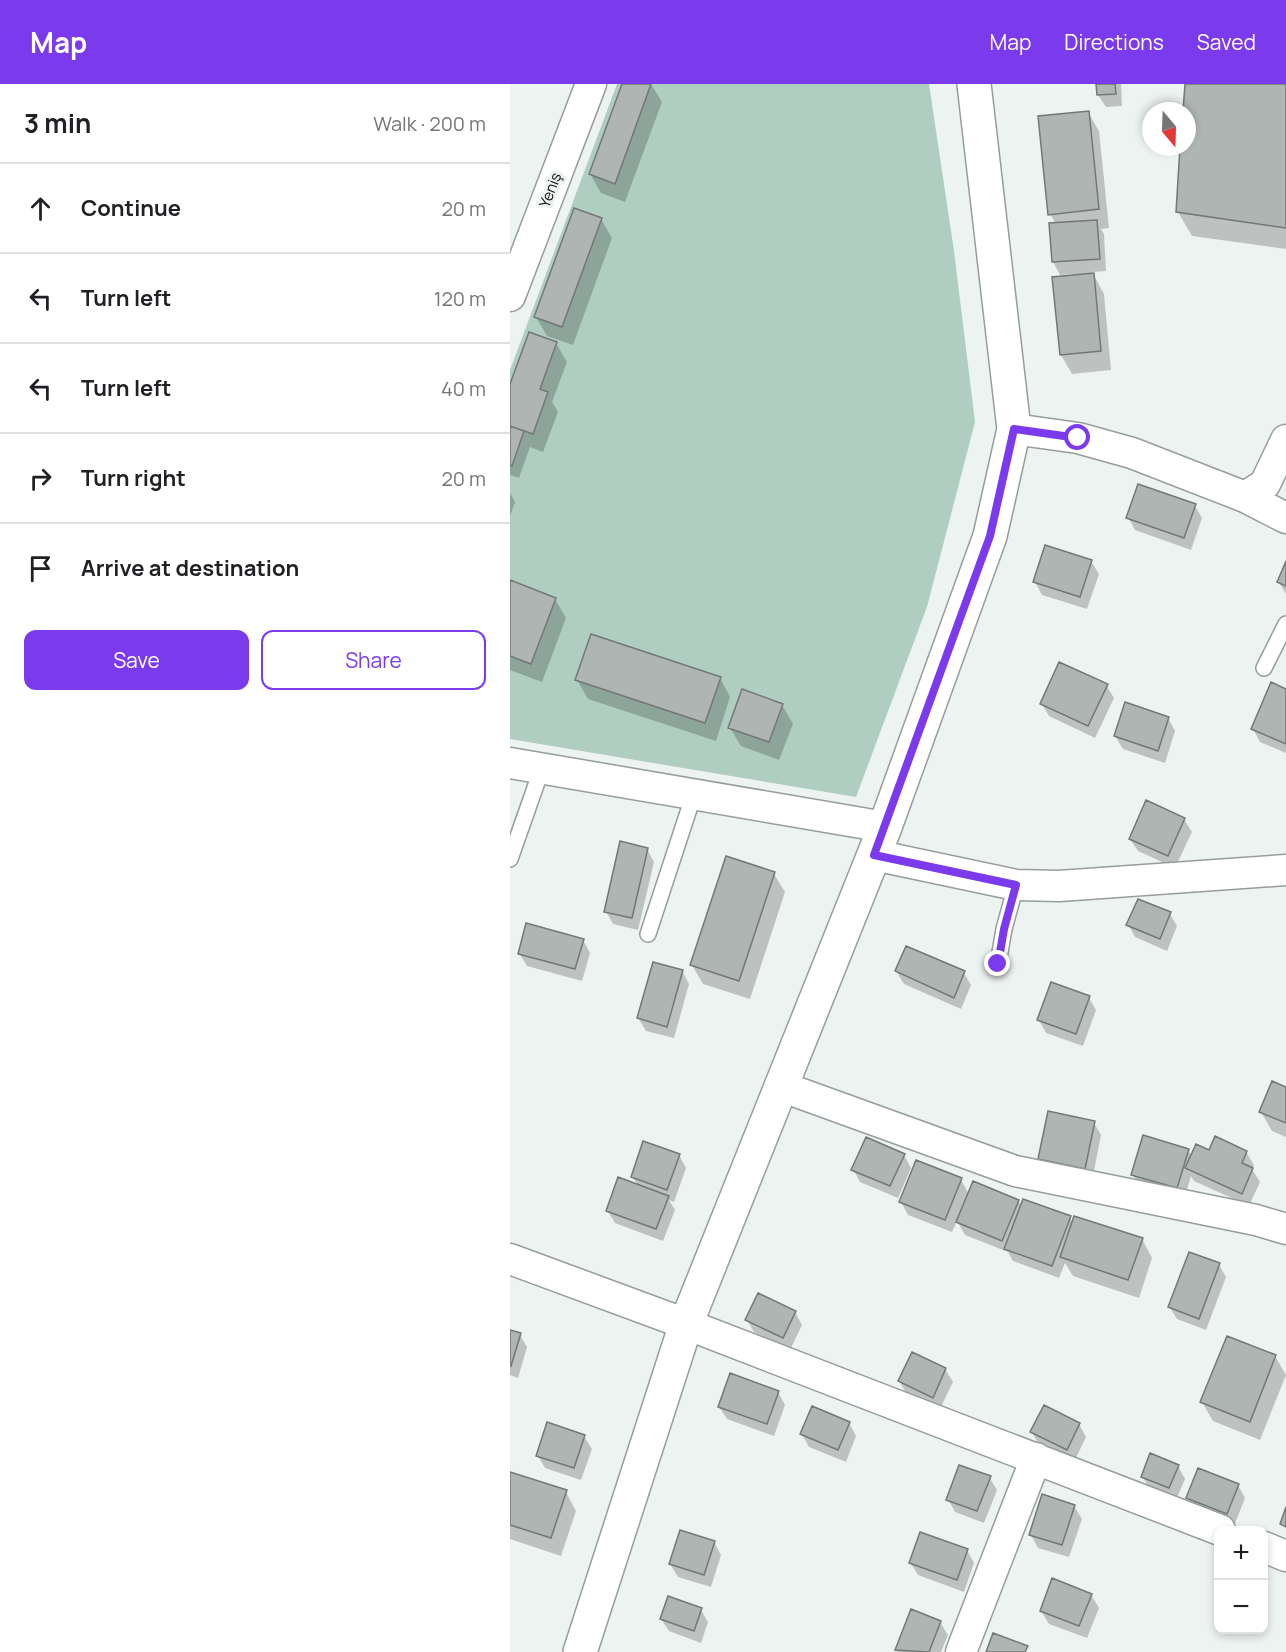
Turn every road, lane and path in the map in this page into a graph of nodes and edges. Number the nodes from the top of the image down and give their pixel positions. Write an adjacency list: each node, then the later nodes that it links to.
1 (591, 84): 3 (street, Yeniş)
2 (974, 84): 4 (main road)
3 (510, 296)
4 (1014, 429): 6 (street); 13 (main road)
5 (1286, 440): 6 (street)
6 (1245, 496): 7 (street)
7 (1286, 518)
8 (1286, 624): 9 (lane)
9 (1264, 668)
10 (510, 763): 11 (street)
11 (542, 768): 12 (street); 14 (lane)
12 (694, 794): 13 (street); 17 (lane)
13 (880, 841): 16 (street); 19 (main road)
14 (510, 859)
15 (1286, 870): 16 (street)
16 (1016, 885): 18 (lane)
17 (648, 934)
18 (998, 964)
19 (780, 1086): 20 (street); 22 (main road)
20 (1286, 1229)
21 (510, 1259): 22 (street)
22 (686, 1324): 23 (street); 27 (main road)
23 (1035, 1458): 24 (street); 28 (street)
24 (1214, 1528)
25 (1268, 1549): 26 (street)
26 (1286, 1556)
27 (580, 1652)
28 (961, 1652)

